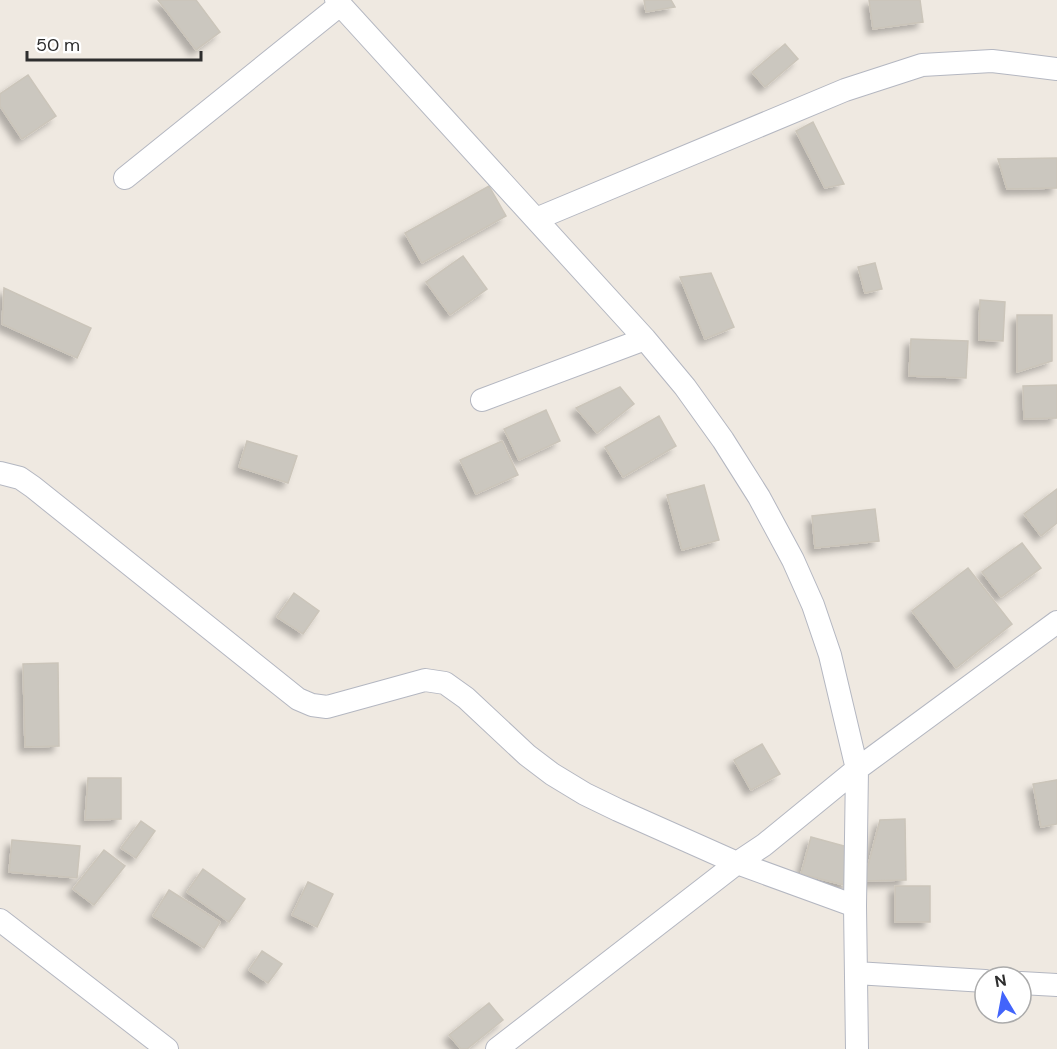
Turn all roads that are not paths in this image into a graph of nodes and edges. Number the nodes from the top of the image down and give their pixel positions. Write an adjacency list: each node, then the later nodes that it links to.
1 (338, 2): 3 (street); 4 (street)
2 (1057, 69): 4 (street)
3 (125, 178)
4 (536, 219): 5 (street)
5 (645, 339): 6 (street); 9 (street)
6 (482, 400)
7 (0, 473): 10 (street)
8 (1057, 622): 9 (street)
9 (857, 769): 10 (street); 11 (street)
10 (737, 863): 11 (street); 18 (street)
11 (855, 906): 13 (street)
12 (0, 920): 17 (street)
13 (856, 974): 14 (street); 19 (street)
14 (973, 980)
15 (1033, 983): 16 (street)
16 (1057, 985)
17 (167, 1049)
18 (497, 1049)
19 (857, 1049)

